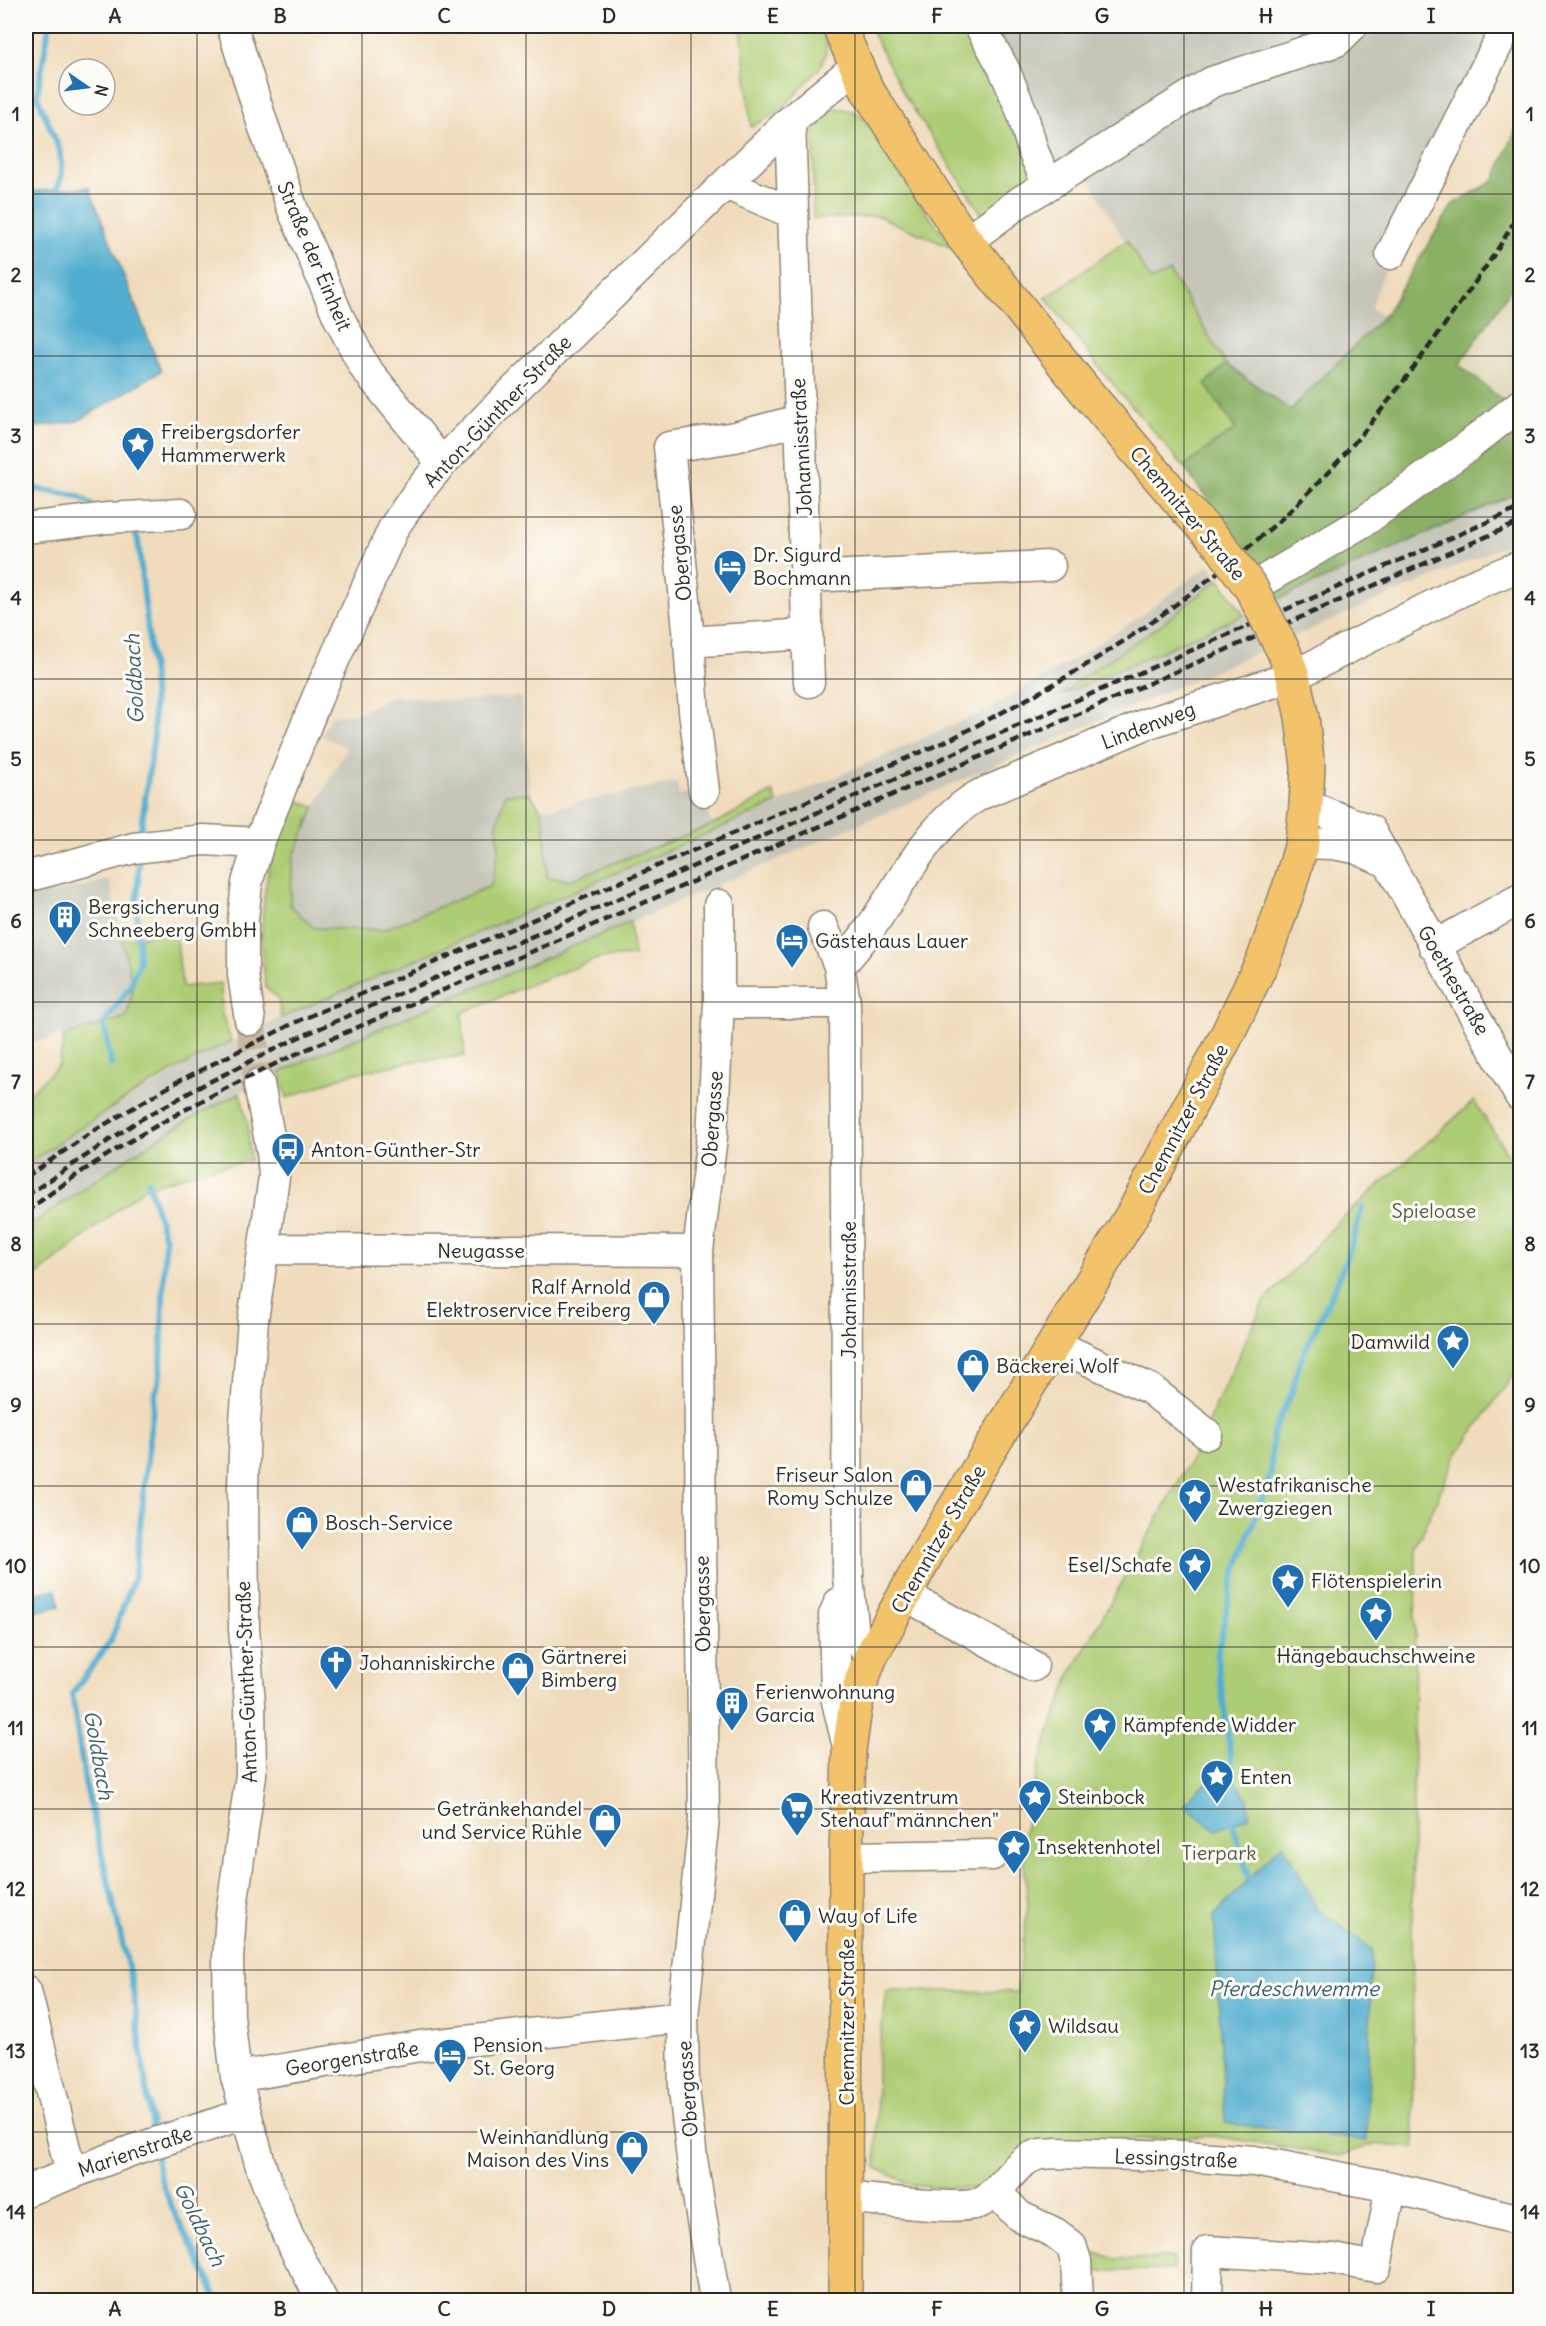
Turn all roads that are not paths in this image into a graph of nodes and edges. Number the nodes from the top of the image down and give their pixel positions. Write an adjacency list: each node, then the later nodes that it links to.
1 (232, 26): 15 (street, Straße der Einheit)
2 (839, 26): 6 (main road, Chemnitzer Straße)
3 (980, 26): 9 (street)
4 (1352, 26): 9 (street)
5 (1507, 26): 12 (street)
6 (856, 66): 7 (street, Anton-Günther-Straße); 11 (main road, Chemnitzer Straße)
7 (790, 121): 8 (street, Anton-Günther-Straße); 10 (street, Johannisstraße)
8 (726, 184): 10 (street); 15 (street, Anton-Günther-Straße)
9 (1048, 185): 11 (street)
10 (792, 213): 14 (street, Johannisstraße)
11 (967, 241): 21 (main road, Chemnitzer Straße, bridge)
12 (1391, 254)
13 (1521, 405): 21 (street)
14 (799, 420): 20 (street, Johannisstraße); 23 (street, Obergasse)
15 (442, 463): 28 (street, Anton-Günther-Straße)
16 (181, 514): 17 (street)
17 (26, 528)
18 (1050, 566): 20 (street)
19 (1521, 566): 24 (street, Lindenweg)
20 (806, 578): 22 (street, Johannisstraße)
21 (1251, 588): 24 (main road, Chemnitzer Straße, bridge)
22 (807, 634): 23 (street); 25 (street, Johannisstraße)
23 (688, 642): 26 (street, Obergasse)
24 (1288, 664): 27 (main road, Chemnitzer Straße); 36 (street, Lindenweg)
25 (809, 682)
26 (704, 791)
27 (1306, 805): 29 (main road, Chemnitzer Straße); 30 (street, Goethestraße)
28 (259, 843): 31 (street); 39 (street, Anton-Günther-Straße)
29 (1302, 843): 30 (street); 44 (main road, Chemnitzer Straße)
30 (1389, 863): 35 (street, Goethestraße)
31 (26, 877)
32 (1521, 899): 35 (street)
33 (719, 905): 37 (street, Obergasse)
34 (823, 927): 36 (street, Johannisstraße)
35 (1434, 946): 41 (street, Goethestraße)
36 (839, 966): 38 (street, Johannisstraße)
37 (719, 1003): 38 (street); 43 (street, Obergasse)
38 (845, 1003): 46 (street, Johannisstraße)
39 (250, 1020)
40 (259, 1084): 42 (street, Anton-Günther-Straße)
41 (1521, 1096)
42 (264, 1249): 43 (street, Neugasse); 55 (street, Anton-Günther-Straße)
43 (698, 1251): 54 (street, Obergasse)
44 (1054, 1344): 45 (street); 47 (main road, Chemnitzer Straße)
45 (1207, 1434)
46 (848, 1577): 48 (street, Johannisstraße); 50 (street, Johannisstraße)
47 (904, 1595): 48 (main road, Chemnitzer Straße); 49 (street)
48 (871, 1656): 50 (main road, Chemnitzer Straße)
49 (1033, 1666)
50 (849, 1751): 52 (main road, Chemnitzer Straße)
51 (992, 1855): 52 (street)
52 (846, 1857): 61 (main road, Chemnitzer Straße)
53 (26, 1991): 57 (street)
54 (682, 2018): 55 (street, Georgenstraße); 64 (street, Obergasse)
55 (236, 2077): 56 (street, Anton-Günther-Straße)
56 (245, 2114): 57 (street, Marienstraße); 63 (street, Anton-Günther-Straße)
57 (71, 2173): 59 (street, Marienstraße)
58 (1391, 2187): 60 (street, Lessingstraße); 62 (street, Lessingstraße); 67 (street)
59 (26, 2191)
60 (996, 2192): 61 (street, Lessingstraße); 66 (street)
61 (844, 2197): 65 (main road, Chemnitzer Straße)
62 (1521, 2220)
63 (322, 2301)
64 (716, 2301)
65 (845, 2301)
66 (1078, 2301)
67 (1207, 2301)

